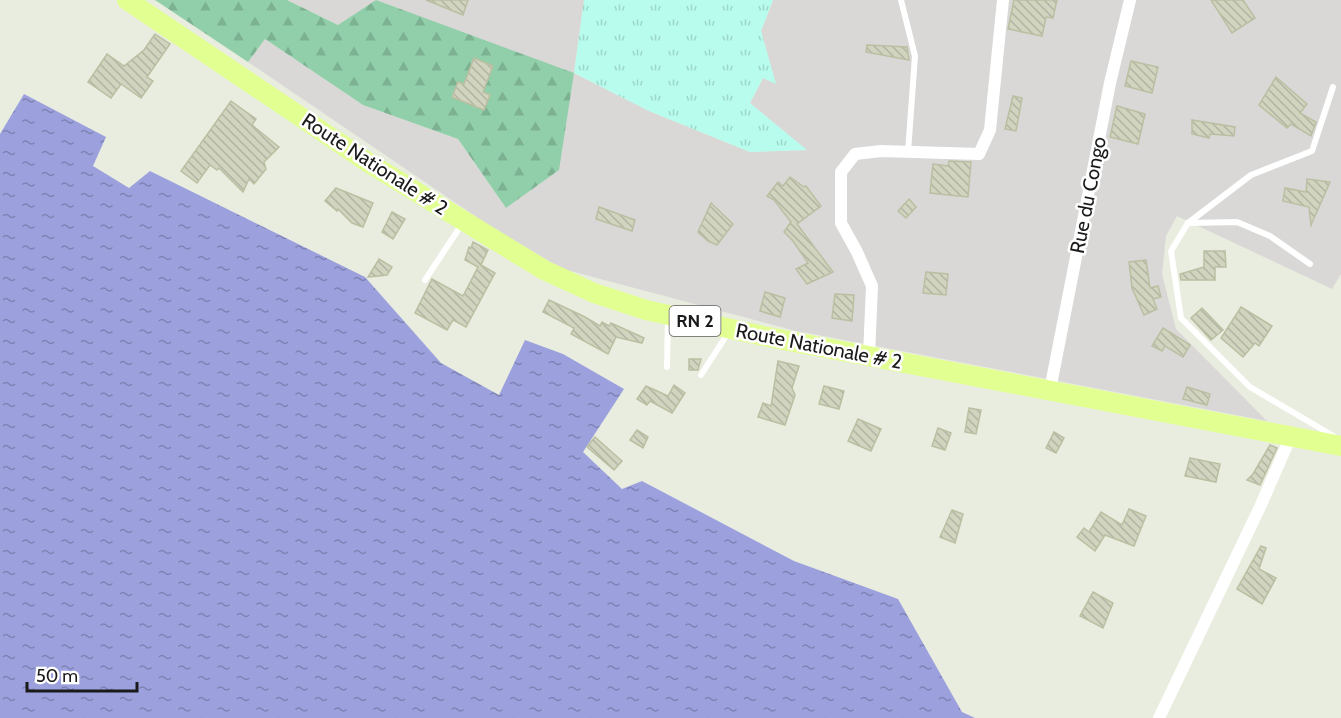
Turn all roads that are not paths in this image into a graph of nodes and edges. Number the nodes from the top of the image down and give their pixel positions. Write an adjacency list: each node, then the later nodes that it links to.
1 (127, 0): 7 (main road, Route Nationale # 2 / RN 2)
2 (901, 0): 6 (lane)
3 (1003, 0): 6 (street)
4 (1130, 0): 16 (street, Rue du Congo)
5 (1333, 87): 8 (lane)
6 (908, 152): 13 (street)
7 (464, 221): 10 (lane); 11 (main road, Route Nationale # 2 / RN 2)
8 (1188, 223): 9 (lane); 18 (lane)
9 (1310, 264)
10 (425, 280)
11 (668, 315): 12 (main road, Route Nationale # 2 / RN 2); 14 (lane)
12 (731, 329): 13 (main road, Route Nationale # 2 / RN 2); 15 (lane)
13 (869, 355): 16 (main road, Route Nationale # 2 / RN 2)
14 (668, 367)
15 (701, 375)
16 (1050, 390): 17 (main road, Route Nationale # 2 / RN 2)
17 (1291, 436): 19 (main road, Route Nationale # 2 / RN 2); 20 (street)
18 (1341, 441)
19 (1341, 446)
20 (1159, 718)

